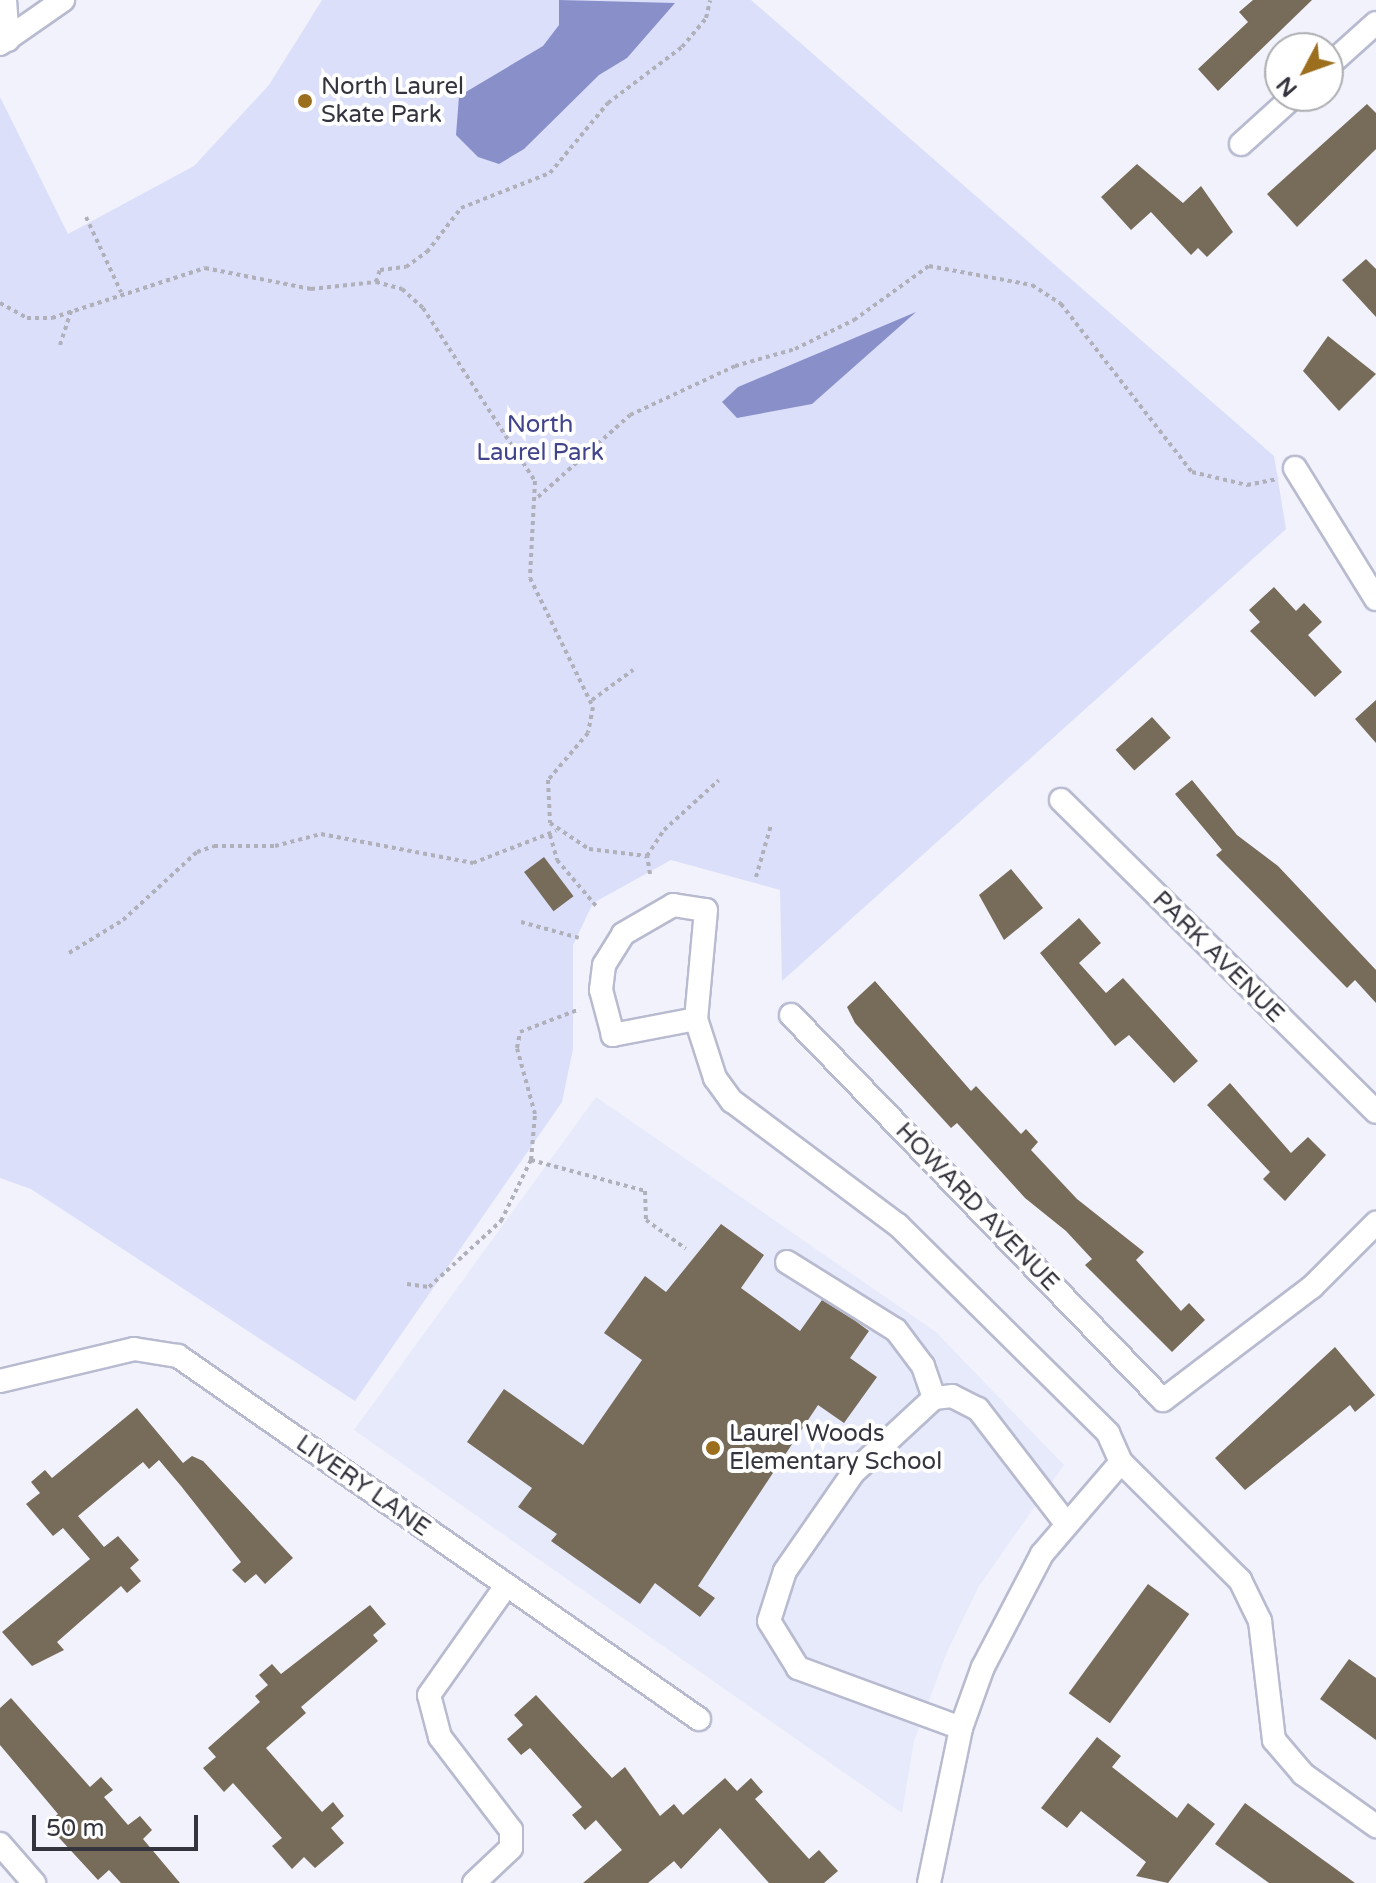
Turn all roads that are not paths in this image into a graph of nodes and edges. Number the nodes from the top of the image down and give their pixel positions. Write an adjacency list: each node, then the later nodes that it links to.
1 (5, 0): 4 (street)
2 (63, 0): 4 (street)
3 (1376, 23): 5 (street)
4 (4, 42)
5 (1344, 52)
6 (1276, 112): 7 (street)
7 (1241, 144)
8 (1295, 468): 9 (street)
9 (1376, 599)
10 (1061, 800): 13 (street, PARK AVENUE)
11 (791, 1015): 14 (street, HOWARD AVENUE)
12 (696, 1019): 12 (street); 18 (street)
13 (1376, 1112)
14 (1376, 1223)
15 (787, 1262): 17 (street)
16 (0, 1381): 20 (street, LIVERY LANE)
17 (934, 1398): 19 (street); 22 (street)
18 (1121, 1462): 19 (street); 23 (street)
19 (1065, 1522): 22 (street)
20 (506, 1586): 21 (street, LIVERY LANE); 26 (street)
21 (699, 1719)
22 (961, 1728): 27 (street)
23 (1376, 1826)
24 (0, 1844): 25 (street)
25 (34, 1883)
26 (474, 1883)
27 (929, 1883)

